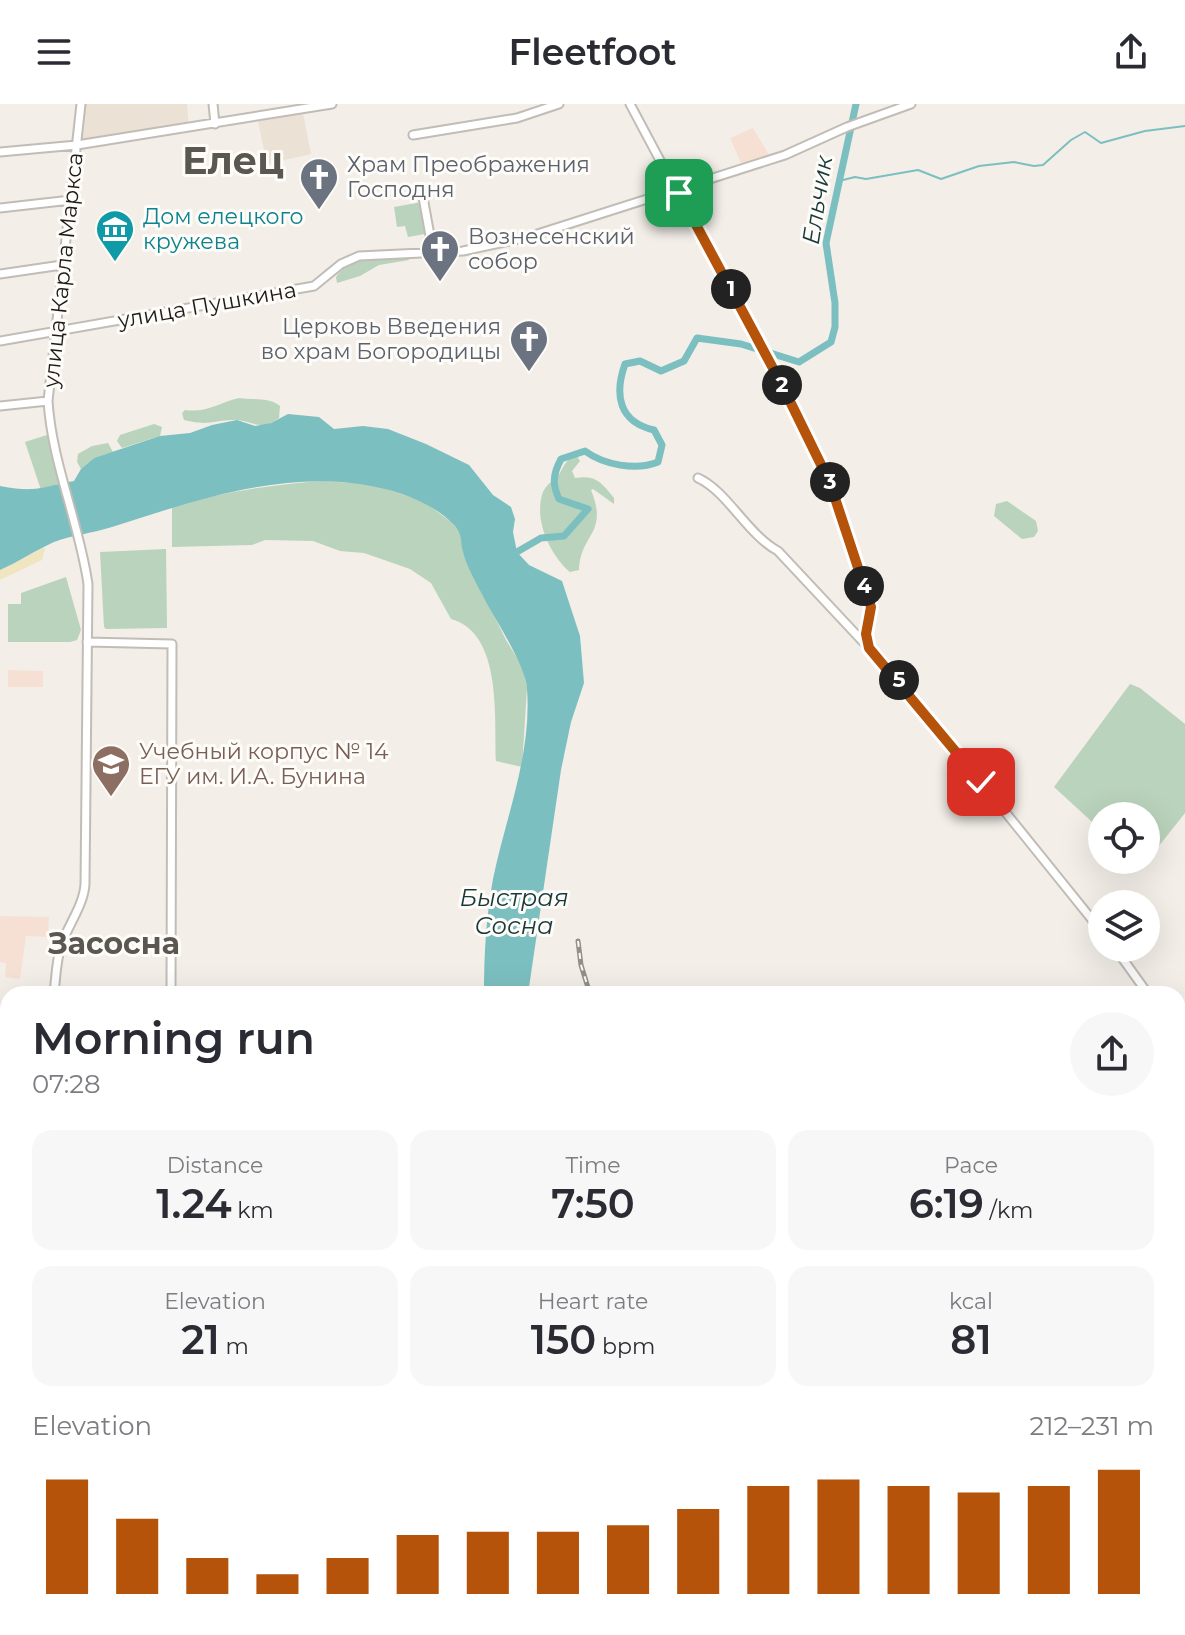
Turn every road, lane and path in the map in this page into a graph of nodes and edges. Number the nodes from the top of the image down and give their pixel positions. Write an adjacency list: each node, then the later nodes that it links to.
1 (81, 104): 9 (main road, улица Карла Маркса)
2 (213, 104): 7 (main road)
3 (332, 104): 7 (main road)
4 (559, 104): 8 (main road)
5 (630, 104): 11 (main road)
6 (911, 104): 11 (main road, улица Пушкина)
7 (215, 124): 9 (main road)
8 (413, 135)
9 (77, 145): 10 (main road); 13 (main road, улица Карла Маркса)
10 (0, 152)
11 (678, 190): 15 (main road, улица Пушкина); 23 (main road)
12 (423, 197): 15 (main road)
13 (71, 200): 14 (main road); 16 (main road, улица Карла Маркса)
14 (0, 208)
15 (433, 252): 18 (main road, улица Пушкина)
16 (62, 265): 17 (main road); 18 (main road, улица Карла Маркса)
17 (0, 274)
18 (56, 332): 19 (main road, улица Пушкина); 20 (main road, улица Карла Маркса)
19 (0, 341)
20 (48, 401): 21 (main road); 25 (main road, улица Карла Маркса)
21 (0, 406)
22 (698, 478): 24 (main road)
23 (870, 612): 24 (main road); 26 (main road)
24 (847, 624): 26 (main road)
25 (87, 642): 29 (main road, улица Карла Маркса); 30 (main road)
26 (869, 648): 27 (main road)
27 (1088, 914)
28 (1125, 962): 31 (main road)
29 (55, 986)
30 (171, 986)
31 (1142, 986)

